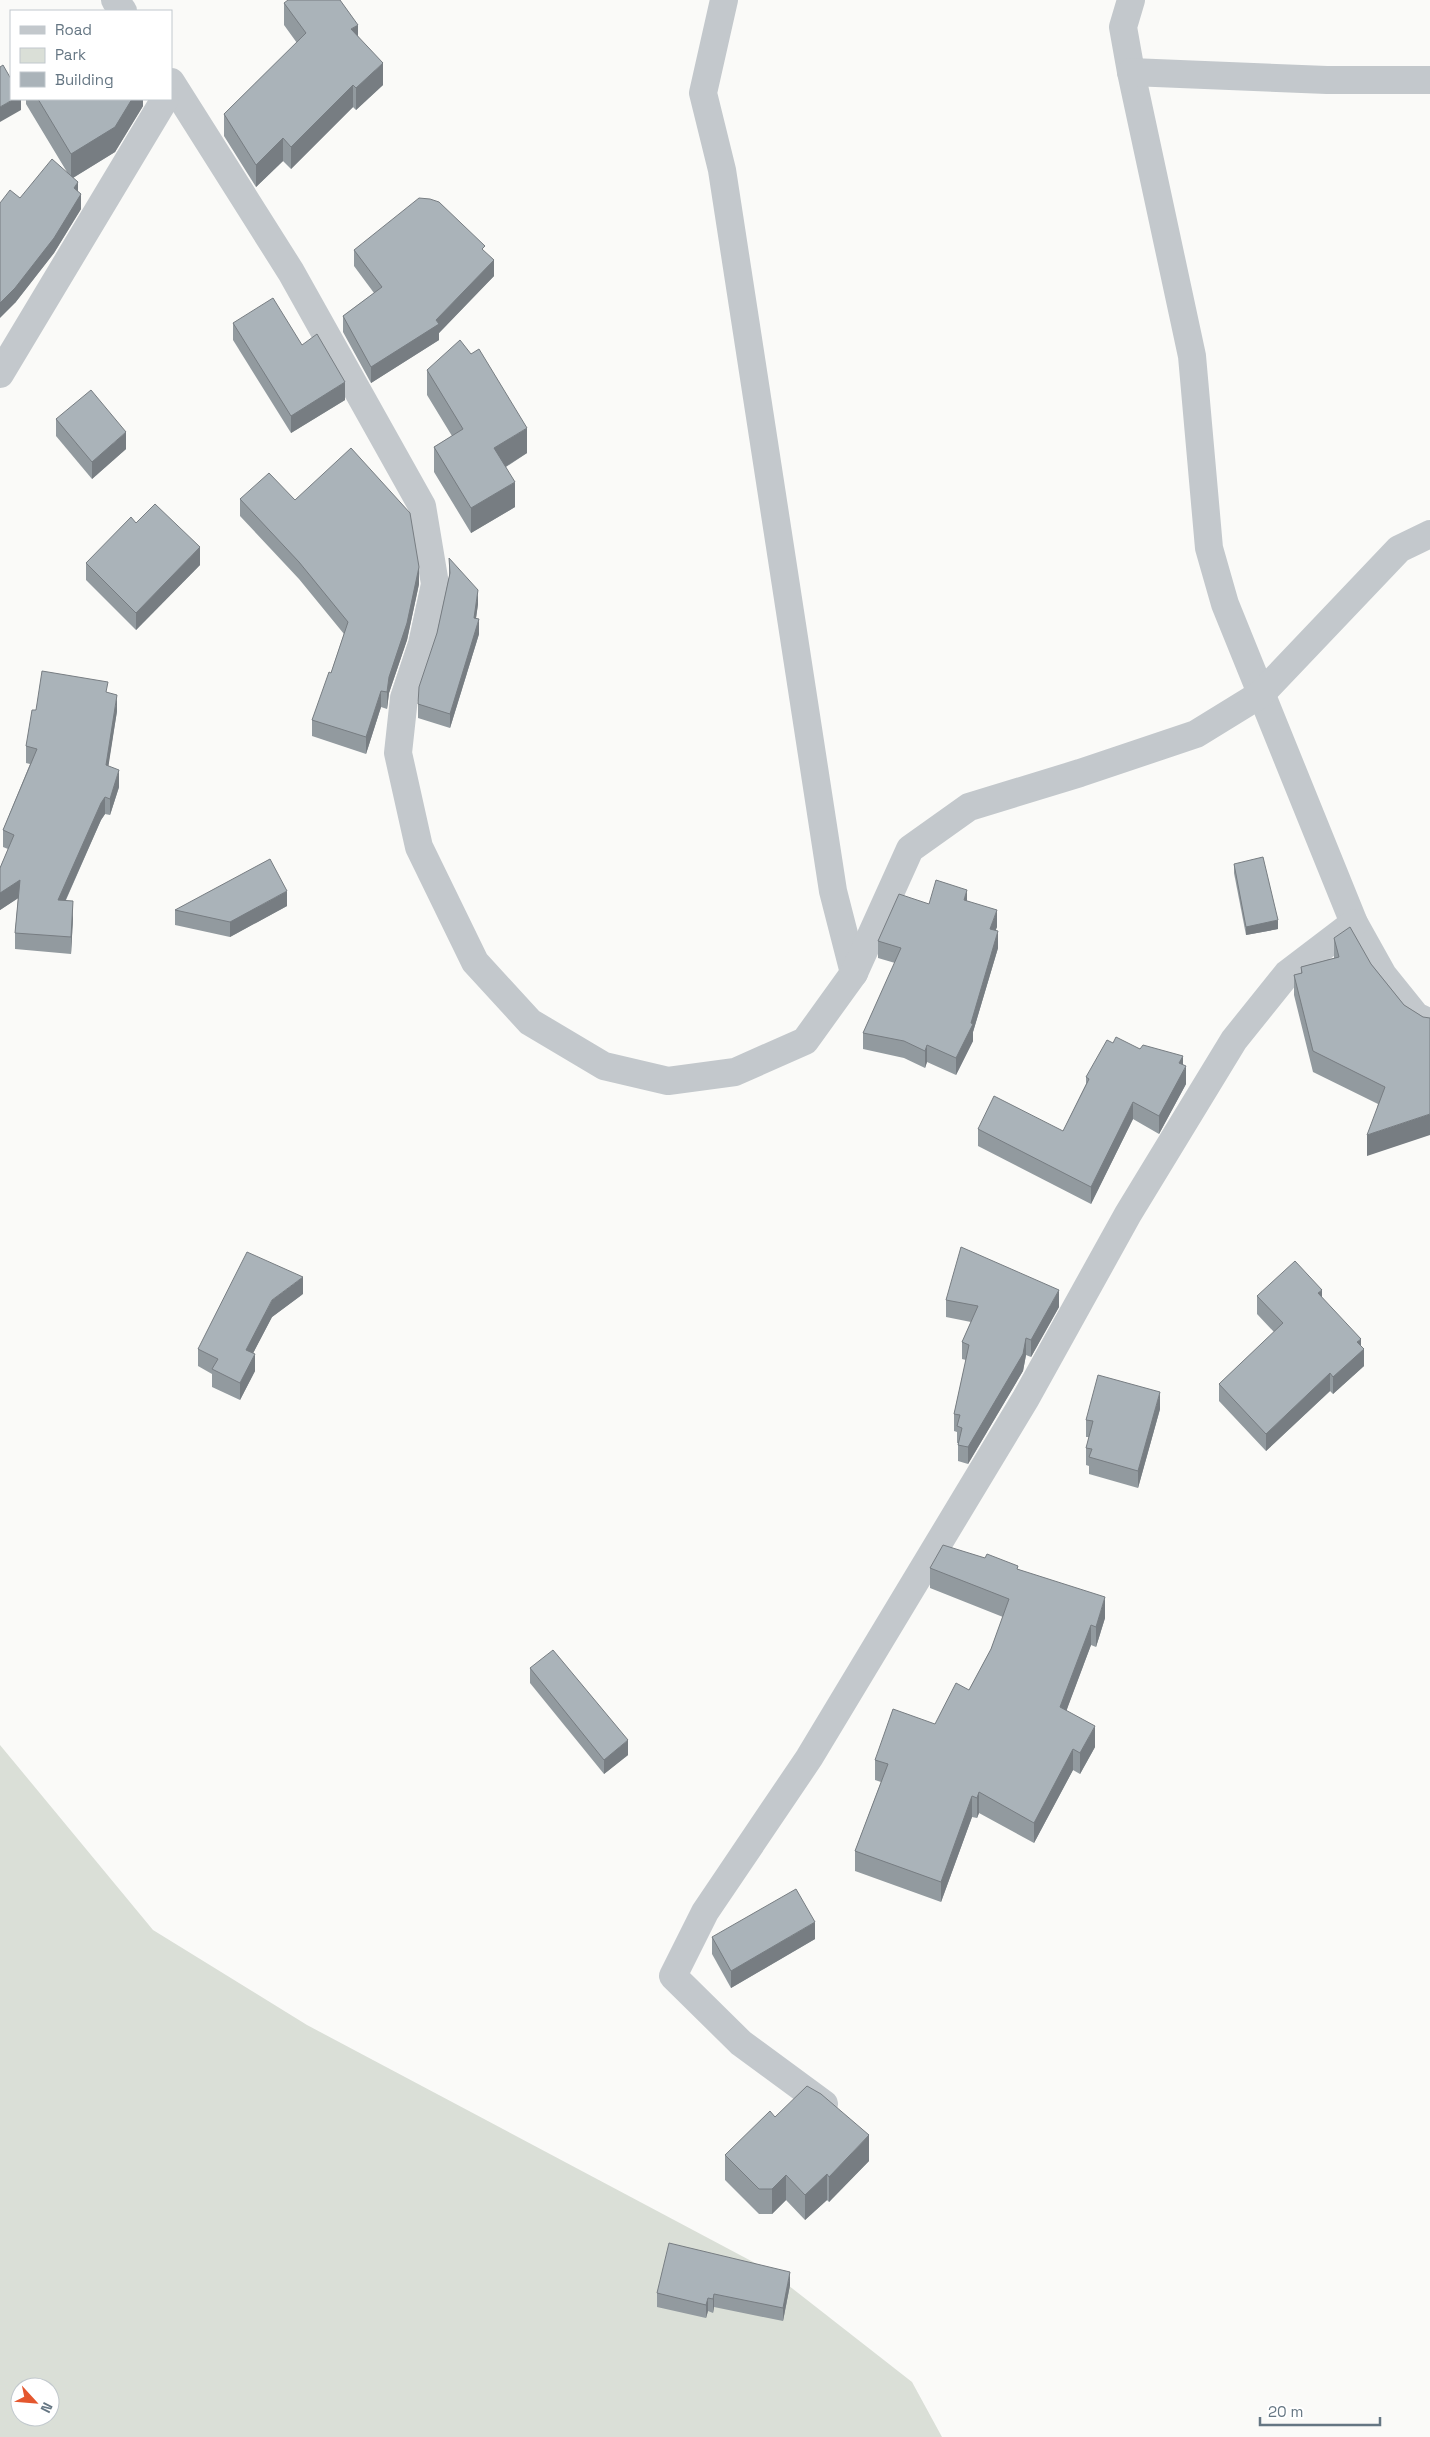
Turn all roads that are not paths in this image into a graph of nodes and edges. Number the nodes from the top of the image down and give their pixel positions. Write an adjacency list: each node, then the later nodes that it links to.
1 (724, 0): 11 (street)
2 (1131, 0): 3 (street)
3 (1131, 72): 4 (street); 9 (street)
4 (1430, 80)
5 (172, 92): 11 (street)
6 (163, 100): 7 (street)
7 (0, 374)
8 (1430, 534): 9 (street)
9 (1261, 694): 10 (street); 11 (street)
10 (1354, 923): 12 (street); 13 (street)
11 (854, 973)
12 (1430, 1023)
13 (824, 2104)

